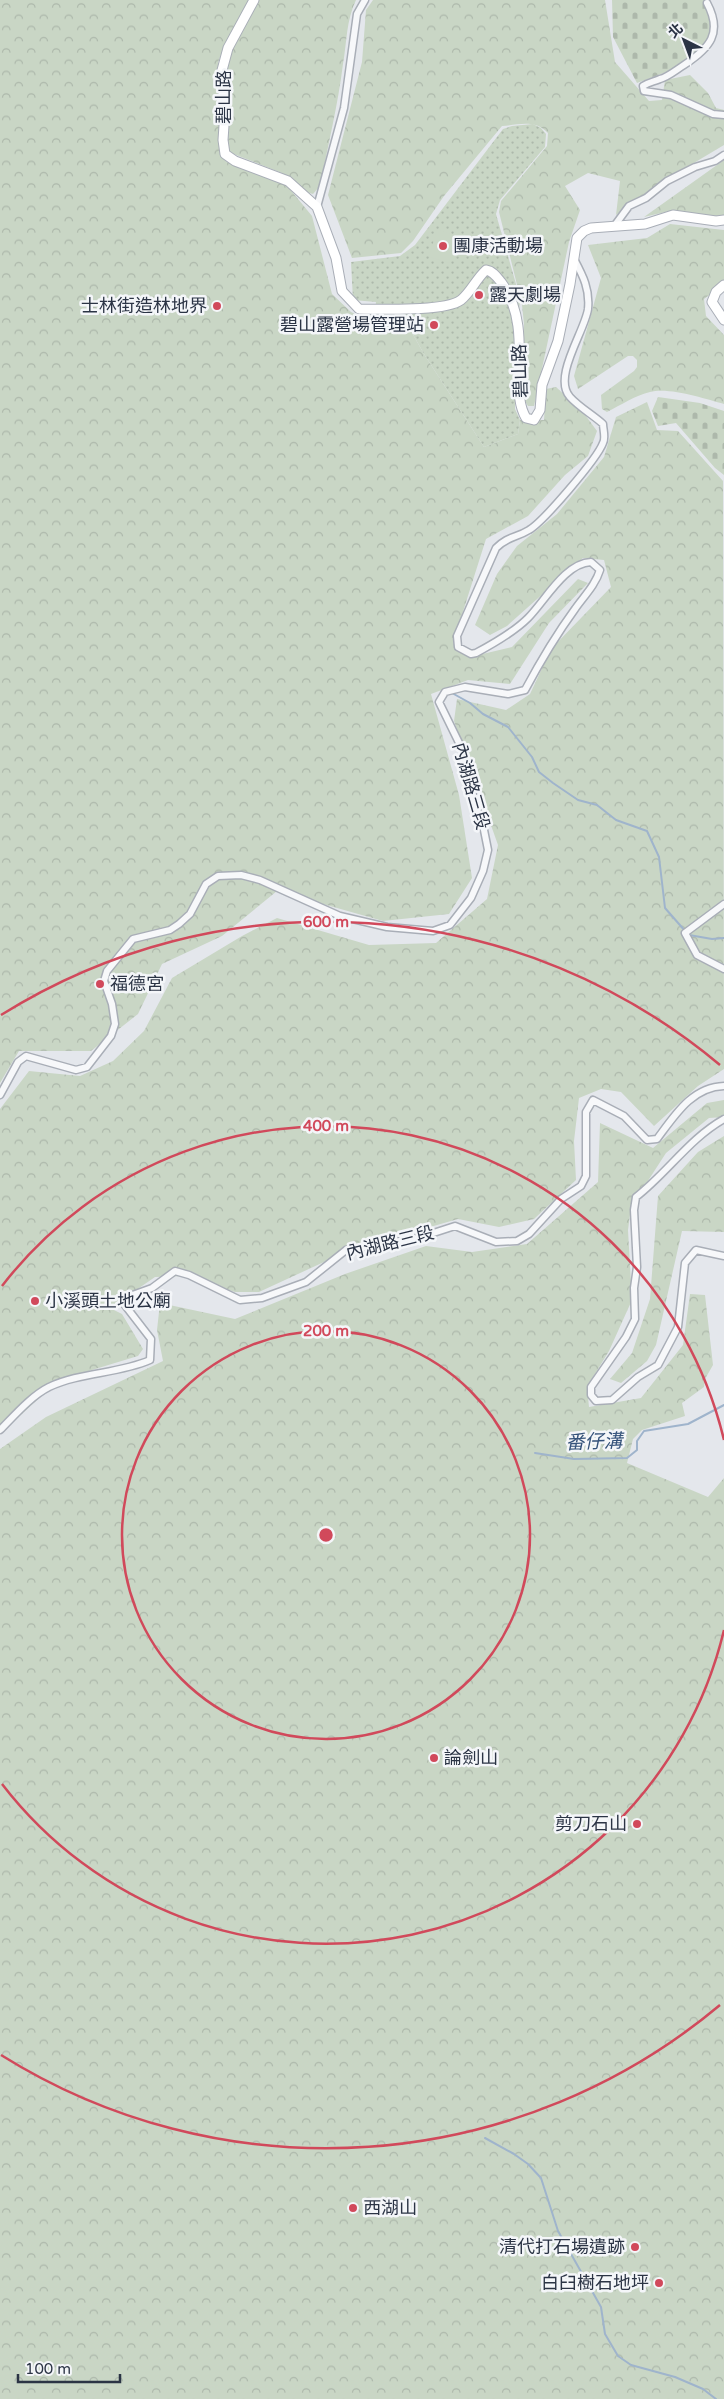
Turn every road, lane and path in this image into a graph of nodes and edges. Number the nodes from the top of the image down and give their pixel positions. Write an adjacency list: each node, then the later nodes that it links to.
1 (254, 0): 6 (street, 碧山路)
2 (365, 0): 6 (street)
3 (707, 3): 4 (street)
4 (724, 116)
5 (724, 155): 8 (street)
6 (317, 207): 9 (street, 碧山路)
7 (724, 220): 8 (street, 碧山路)
8 (615, 226): 9 (street, 碧山路)
9 (574, 259): 15 (street, 內湖路三段)
10 (724, 285): 11 (street)
11 (724, 320)
12 (724, 904): 13 (street)
13 (724, 969)
14 (724, 1086): 18 (street, 內湖路三段)
15 (0, 1094)
16 (724, 1119): 17 (street)
17 (724, 1256)
18 (0, 1430)

